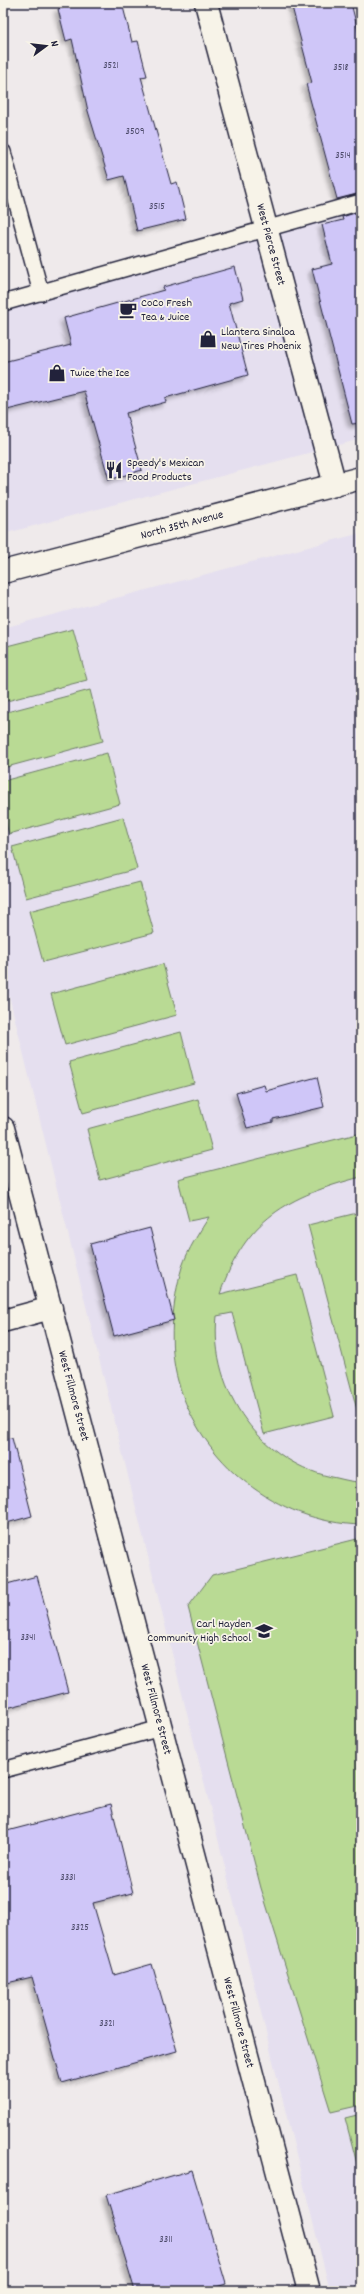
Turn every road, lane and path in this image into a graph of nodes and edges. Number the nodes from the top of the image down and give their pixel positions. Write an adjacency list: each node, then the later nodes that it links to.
1 (206, 3): 4 (street, West Pierce Street)
2 (3, 152): 5 (lane)
3 (361, 202): 4 (lane)
4 (267, 228): 5 (lane); 8 (street, West Pierce Street)
5 (41, 293): 6 (lane)
6 (3, 303)
7 (361, 478): 8 (street, North 35th Avenue)
8 (335, 485): 9 (street, North 35th Avenue)
9 (3, 572)
10 (3, 1128): 11 (street, West Fillmore Street)
11 (50, 1308): 12 (street); 13 (street, West Fillmore Street)
12 (3, 1321)
13 (161, 1728): 14 (lane); 15 (street, West Fillmore Street)
14 (3, 1770)
15 (309, 2291)

